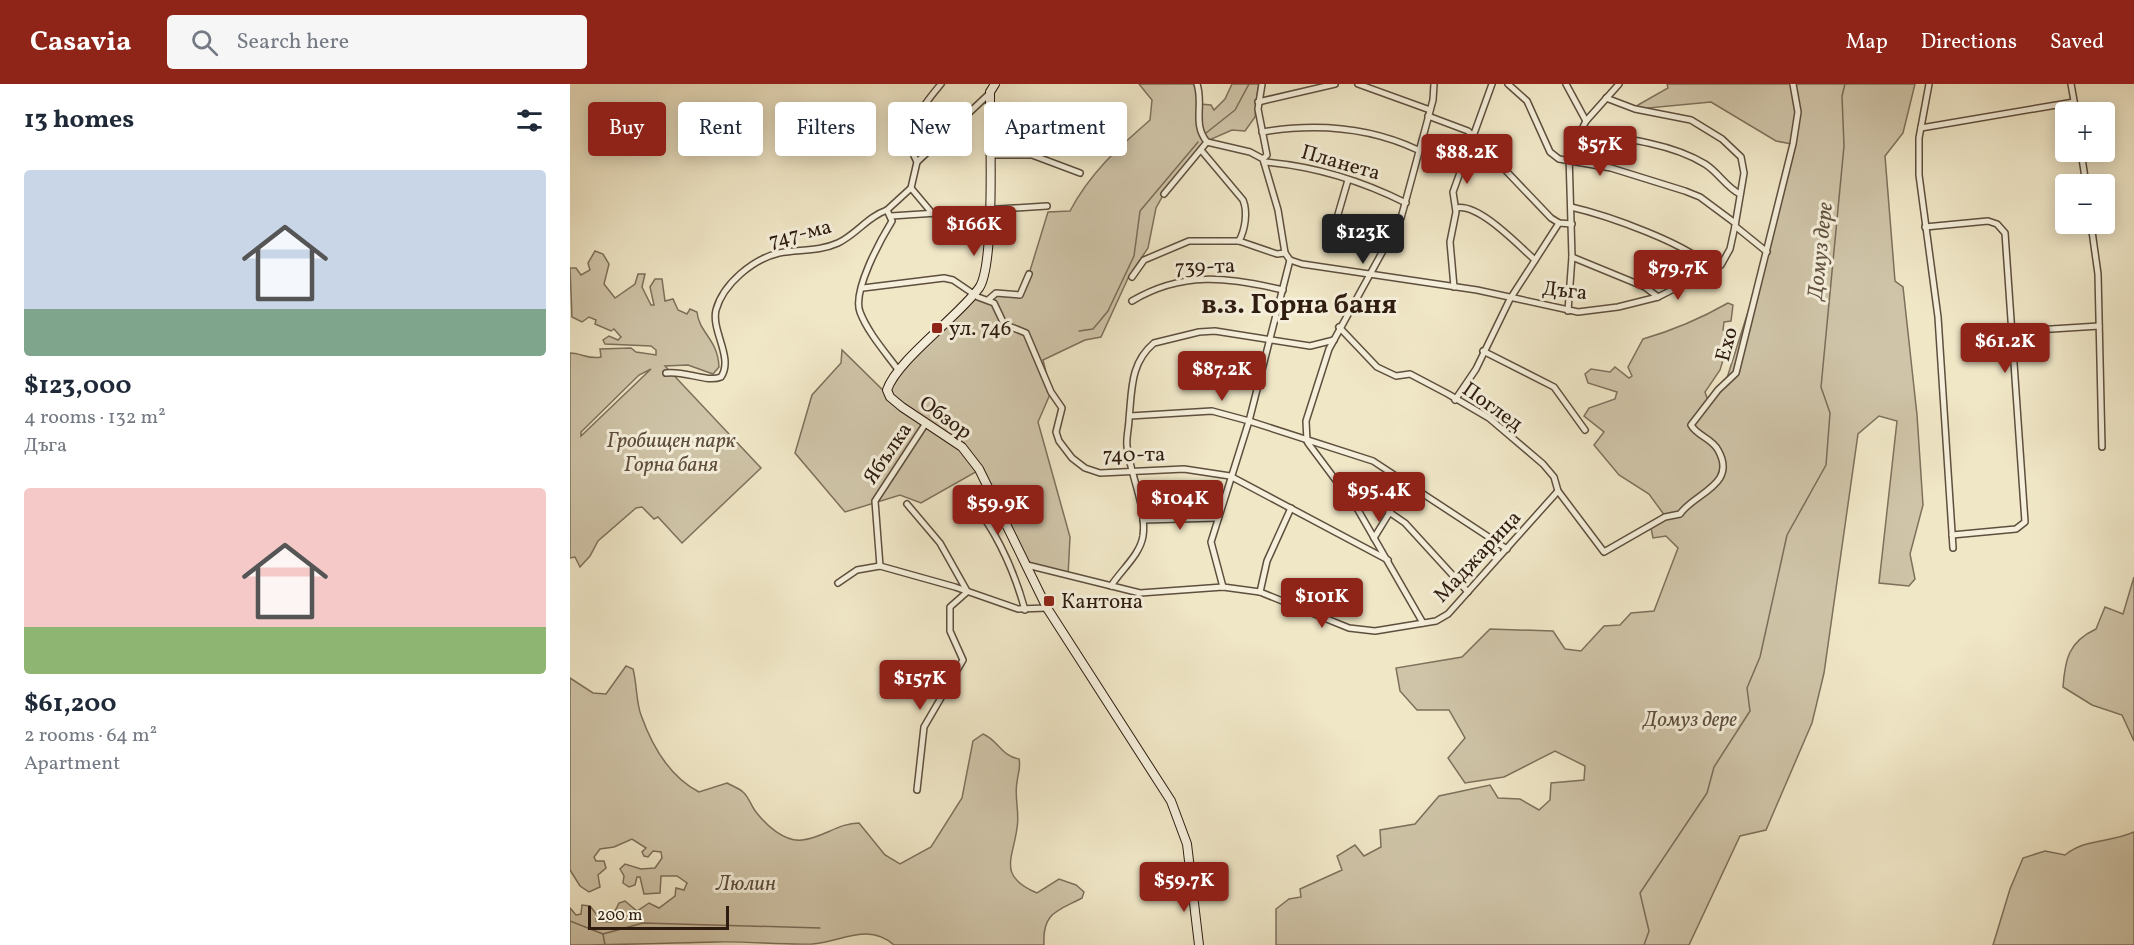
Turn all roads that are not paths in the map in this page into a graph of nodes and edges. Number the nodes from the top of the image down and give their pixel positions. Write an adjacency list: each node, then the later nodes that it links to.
1 (941, 84): 34 (street)
2 (995, 84): 15 (street)
3 (1262, 84): 18 (street)
4 (1335, 84): 18 (street)
5 (1358, 84): 21 (street)
6 (1434, 84): 21 (street)
7 (1492, 84): 26 (street)
8 (1508, 84): 32 (street)
9 (1566, 84): 22 (street)
10 (1620, 84): 16 (street)
11 (1792, 84): 55 (street, Ехо)
12 (1929, 84): 23 (street)
13 (2071, 84): 19 (street)
14 (1198, 85): 27 (street)
15 (990, 92): 17 (street, Обзор); 34 (street)
16 (1606, 98): 22 (street); 39 (street, Дъга)
17 (990, 102)
18 (1258, 102): 24 (street)
19 (2074, 102)
20 (2055, 105): 23 (street)
21 (1430, 113): 26 (street); 29 (street)
22 (1586, 121): 25 (street)
23 (1921, 128): 51 (street)
24 (1262, 132): 29 (street); 33 (street)
25 (1579, 133): 32 (street); 39 (street)
26 (1472, 135): 43 (street); 48 (street)
27 (1207, 142): 28 (street); 33 (street, Планета)
28 (1201, 150): 38 (street); 54 (street)
29 (1418, 150): 40 (street)
30 (990, 156): 45 (street, Обзор)
31 (1037, 156): 35 (street)
32 (1569, 160): 42 (street); 50 (street)
33 (1264, 161): 36 (street, Планета); 56 (street)
34 (917, 162): 37 (street)
35 (1080, 172)
36 (1348, 180): 40 (street, Планета); 53 (street)
37 (910, 188): 44 (street); 46 (street)
38 (1164, 194)
39 (1740, 194): 50 (street, Дъга)
40 (1406, 203): 62 (street)
41 (1047, 206): 45 (street)
42 (1571, 207): 49 (street); 60 (street)
43 (1456, 208): 59 (street); 64 (street)
44 (887, 210): 47 (street); 80 (street, 747-ма)
45 (990, 210): 46 (street); 67 (street, Обзор)
46 (932, 213): 47 (street)
47 (891, 216): 65 (street)
48 (1558, 223): 49 (street); 59 (street)
49 (1572, 224): 57 (street)
50 (1735, 225): 55 (street); 60 (street, Дъга)
51 (1925, 227): 100 (street); 100 (street)
52 (2092, 234): 73 (street)
53 (1332, 235)
54 (1239, 241): 56 (street); 63 (street)
55 (1767, 252): 102 (street, Ехо)
56 (1285, 254): 58 (street)
57 (1572, 257): 68 (street); 72 (street)
58 (1290, 260): 62 (street, Дъга); 66 (street)
59 (1534, 260): 69 (street)
60 (1713, 270): 68 (street, Дъга)
61 (1029, 274): 70 (street)
62 (1371, 276): 64 (street, Дъга); 74 (street)
63 (1132, 277)
64 (1454, 287): 69 (street, Дъга)
65 (863, 288): 67 (street); 79 (street)
66 (1283, 290): 71 (street, 739-та); 76 (street)
67 (974, 295): 70 (street); 79 (street, Обзор)
68 (1658, 297): 72 (street, Дъга)
69 (1510, 299): 72 (street, Дъга); 78 (street)
70 (988, 300): 88 (street, 740-та)
71 (1132, 301)
72 (1568, 311)
73 (2099, 326): 75 (street); 87 (street)
74 (1340, 327): 77 (street); 81 (street, Поглед)
75 (2021, 331)
76 (1272, 338): 77 (street); 82 (street); 83 (street)
77 (1334, 339): 86 (street)
78 (1483, 351): 81 (street); 85 (street)
79 (899, 371): 84 (street, Обзор)
80 (666, 373)
81 (1455, 400): 92 (street, Поглед)
82 (1130, 416): 83 (street); 88 (street)
83 (1249, 421): 86 (street); 89 (street)
84 (926, 423): 93 (street, Обзор); 107 (street, Ябълка)
85 (1585, 430)
86 (1307, 441): 90 (street); 101 (street)
87 (2102, 447)
88 (1133, 472): 89 (street, 740-та); 99 (street)
89 (1230, 476): 96 (street, 740-та); 98 (street)
90 (1407, 484): 97 (street); 104 (street)
91 (960, 491): 95 (street)
92 (1558, 491): 102 (street, Поглед); 104 (street, Маджарица)
93 (993, 496): 95 (street); 106 (street, Обзор)
94 (907, 504): 111 (street)
95 (978, 508): 115 (street)
96 (1292, 508): 105 (street, 740-та); 112 (street)
97 (1389, 512): 101 (street); 113 (street)
98 (1217, 518): 99 (street); 110 (street)
99 (1143, 520): 109 (street)
100 (1952, 535): 103 (street)
101 (1374, 538): 105 (street)
102 (1600, 548)
103 (1953, 548)
104 (1507, 549): 113 (street, Маджарица)
105 (1388, 560): 116 (street)
106 (1025, 565): 109 (street, Маджарица); 114 (street, Обзор)
107 (880, 566): 108 (street); 111 (street)
108 (838, 583)
109 (1111, 586): 110 (street, Маджарица)
110 (1224, 587): 112 (street, Маджарица)
111 (967, 592): 115 (street); 117 (street)
112 (1260, 592): 116 (street, Маджарица)
113 (1468, 592): 116 (street, Маджарица)
114 (1047, 609): 115 (street); 118 (street, Обзор)
115 (1025, 610)
116 (1423, 623)
117 (917, 790)
118 (1199, 945)

